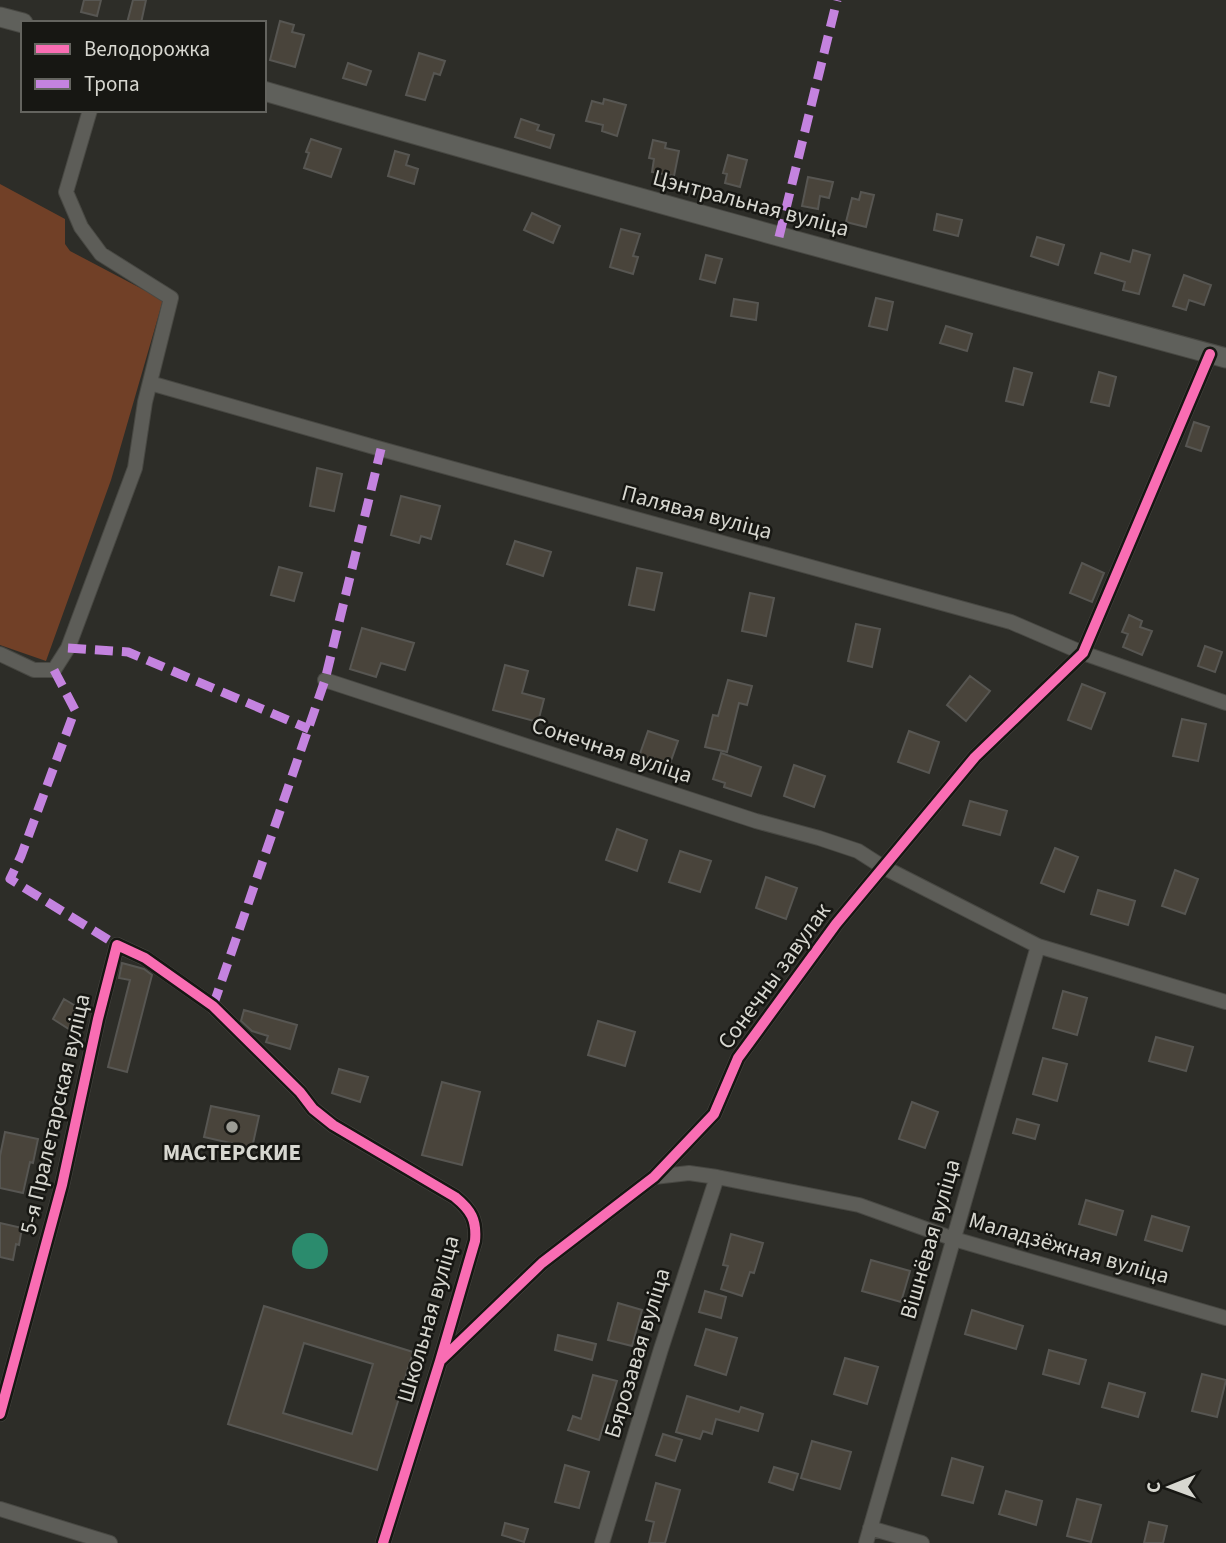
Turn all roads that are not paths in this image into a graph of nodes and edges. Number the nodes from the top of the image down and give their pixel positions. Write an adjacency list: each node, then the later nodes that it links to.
1 (0, 16): 2 (street)
2 (21, 22)
3 (266, 91): 5 (street, Цэнтральная вуліца)
4 (89, 112): 6 (street)
5 (1218, 356): 7 (street)
6 (150, 383): 7 (street, Палявая вуліца); 8 (street)
7 (1083, 653): 10 (street, Палявая вуліца); 11 (street, Сонечны завулак)
8 (0, 654)
9 (325, 680): 11 (street, Сонечная вуліца)
10 (1226, 703)
11 (883, 867): 13 (street); 15 (street, Сонечны завулак)
12 (117, 945): 19 (street, Школьная вуліца); 20 (street, 5-я Пралетарская вуліца)
13 (1038, 946): 14 (street); 17 (street, Вішнёвая вуліца)
14 (1226, 1002)
15 (654, 1177): 16 (street, Маладзёжная вуліца); 19 (street, Сонечны завулак)
16 (717, 1177): 17 (street, Маладзёжная вуліца); 25 (street, Бярозавая вуліца)
17 (954, 1239): 18 (street, Маладзёжная вуліца); 22 (street, Вішнёвая вуліца)
18 (1226, 1318)
19 (440, 1361): 24 (street, Школьная вуліца)
20 (0, 1414)
21 (0, 1509): 23 (street)
22 (870, 1528): 26 (street, Вішнёвая вуліца); 27 (street)
23 (110, 1543)
24 (383, 1543)
25 (602, 1543)
26 (866, 1543)
27 (922, 1543)

